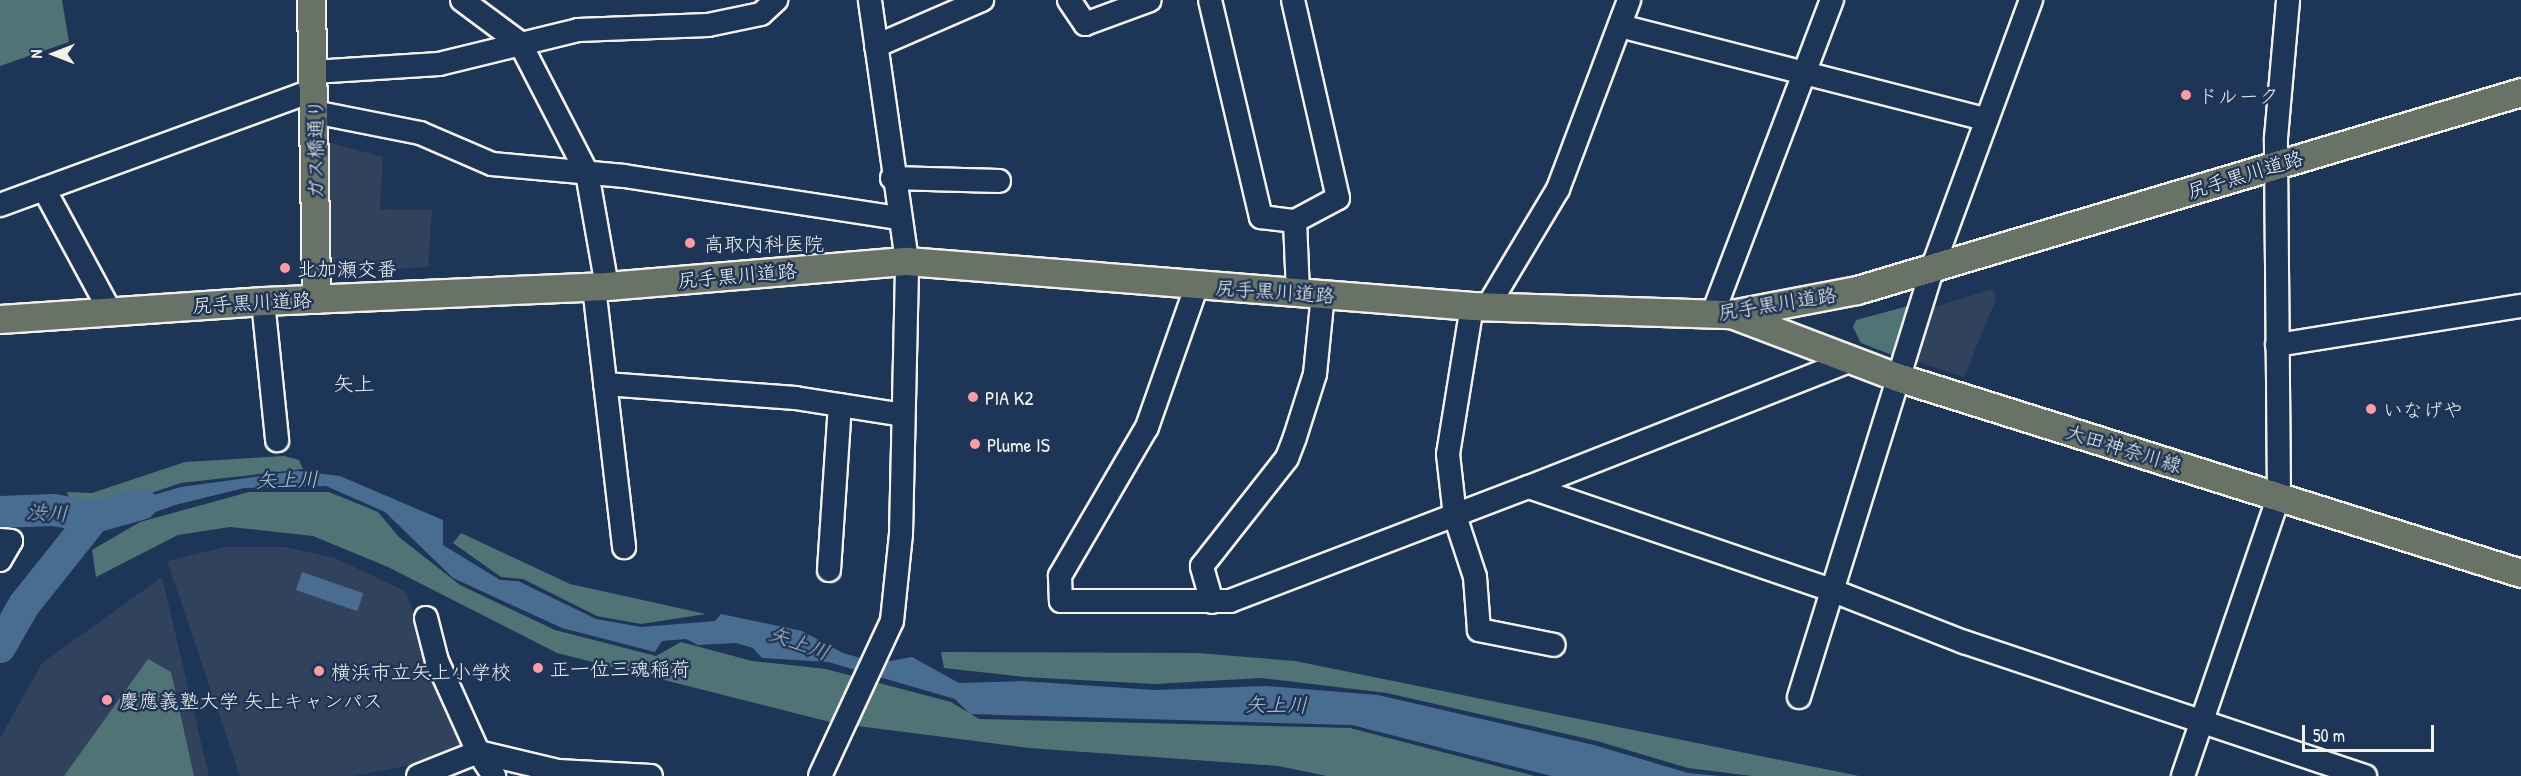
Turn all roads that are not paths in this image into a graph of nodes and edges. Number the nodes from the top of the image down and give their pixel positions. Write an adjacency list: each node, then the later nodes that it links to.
1 (311, 0): 18 (main road, ガス橋通り)
2 (462, 0): 15 (street)
3 (776, 0): 15 (street)
4 (870, 0): 16 (street)
5 (982, 0): 16 (street)
6 (1069, 0): 7 (street)
7 (1150, 0)
8 (1210, 0): 28 (street)
9 (1293, 0): 28 (street)
10 (1629, 0): 14 (street)
11 (1832, 0): 17 (street)
12 (2031, 0): 20 (street)
13 (2288, 0): 21 (street)
14 (1620, 26): 17 (street); 36 (street)
15 (520, 43): 18 (street); 22 (street)
16 (876, 46): 23 (street)
17 (1805, 73): 20 (street); 39 (street)
18 (314, 91): 22 (street); 25 (street); 34 (main road, ガス橋通り)
19 (2521, 92): 21 (main road, 尻手黒川道路)
20 (1986, 119): 30 (street)
21 (2277, 164): 30 (main road, 尻手黒川道路); 41 (street)
22 (587, 173): 27 (street); 32 (street)
23 (892, 178): 24 (street); 27 (street)
24 (999, 181)
25 (44, 189): 26 (street); 38 (street)
26 (0, 205)
27 (899, 218): 29 (street)
28 (1295, 222): 33 (street)
29 (907, 261): 31 (main road, 尻手黒川道路); 32 (main road, 尻手黒川道路); 46 (street)
30 (1932, 269): 39 (main road, 尻手黒川道路); 43 (street)
31 (1197, 285): 33 (main road, 尻手黒川道路); 57 (street)
32 (601, 286): 34 (main road, 尻手黒川道路); 44 (street)
33 (1310, 293): 36 (main road, 尻手黒川道路); 57 (street)
34 (316, 299): 35 (main road, 尻手黒川道路)
35 (263, 301): 38 (main road, 尻手黒川道路); 47 (street)
36 (1480, 306): 39 (main road, 尻手黒川道路); 50 (street)
37 (2521, 306): 41 (street)
38 (110, 311): 40 (main road, 尻手黒川道路)
39 (1722, 314): 42 (main road, 大田神奈川線)
40 (0, 319)
41 (2277, 345): 49 (street)
42 (1849, 361): 43 (main road, 大田神奈川線); 48 (street)
43 (1897, 377): 49 (main road, 大田神奈川線); 56 (street)
44 (605, 384): 45 (street); 52 (street)
45 (840, 405): 46 (street); 54 (street)
46 (903, 415): 66 (street)
47 (277, 440)
48 (1529, 487): 50 (street); 56 (street)
49 (2278, 496): 55 (main road, 大田神奈川線); 61 (street)
50 (1455, 516): 57 (street); 59 (street)
51 (0, 540): 53 (street)
52 (624, 547)
53 (0, 560)
54 (829, 570)
55 (2521, 573)
56 (1830, 590): 60 (street); 61 (street)
57 (1212, 602)
58 (426, 618): 62 (street)
59 (1554, 645)
60 (1799, 697)
61 (2201, 721): 67 (street); 68 (street)
62 (478, 752): 63 (street); 64 (street); 65 (street)
63 (418, 776)
64 (495, 776)
65 (651, 776)
66 (820, 776)
67 (2183, 776)
68 (2365, 776)

